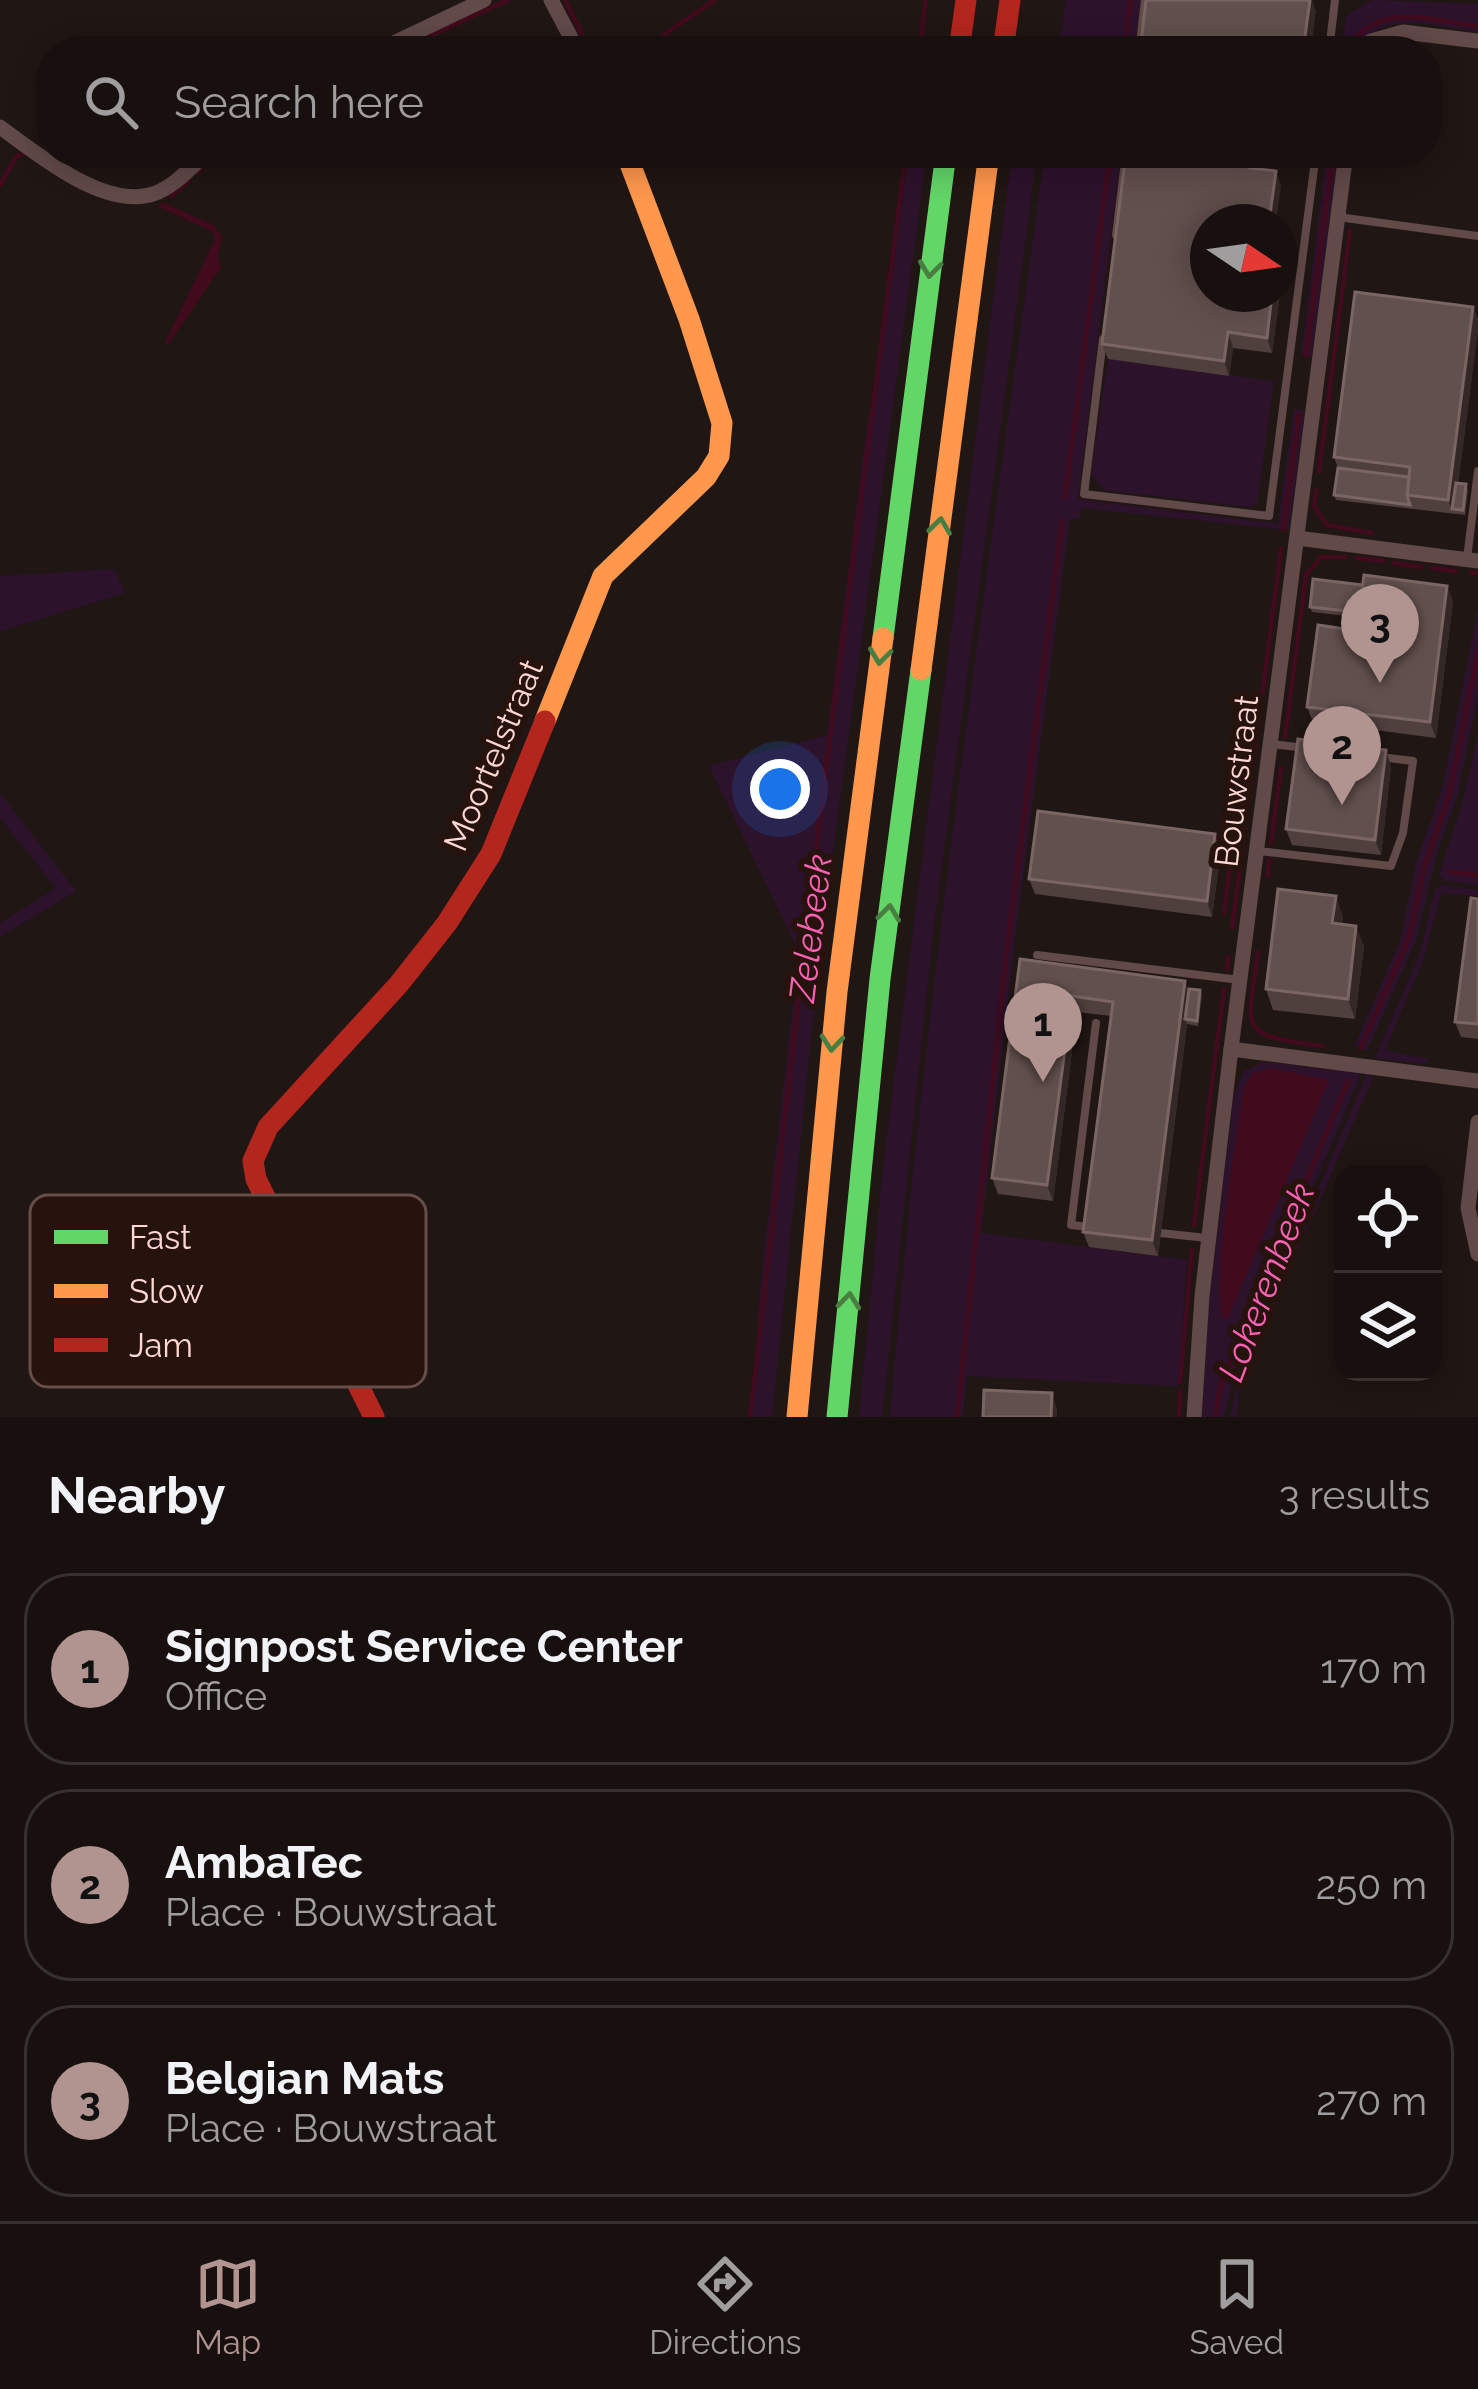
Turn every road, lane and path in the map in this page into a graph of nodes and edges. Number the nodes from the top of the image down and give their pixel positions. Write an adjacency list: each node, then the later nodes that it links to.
1 (484, 0): 7 (street)
2 (551, 0): 8 (street)
3 (966, 0): 9 (main road)
4 (1010, 0): 10 (main road)
5 (1145, 0): 11 (lane)
6 (1335, 0): 12 (lane)
7 (408, 36)
8 (570, 36)
9 (961, 36)
10 (1005, 36)
11 (1140, 36)
12 (1331, 36)
13 (1389, 36): 14 (street)
14 (1436, 36)
15 (1442, 37): 16 (street)
16 (1478, 41)
17 (0, 127): 18 (street)
18 (36, 151)
19 (61, 168): 20 (street)
20 (189, 168)
21 (632, 168): 44 (main road, Moortelstraat)
22 (944, 168): 51 (main road, one-way to 51)
23 (987, 168): 52 (main road, one-way to 23)
24 (1124, 168): 29 (lane)
25 (1314, 168): 30 (lane)
26 (1344, 168): 27 (street, Bouwstraat)
27 (1338, 217): 28 (lane); 32 (street, Bouwstraat)
28 (1478, 236)
29 (1115, 244)
30 (1104, 335)
31 (1478, 471): 33 (lane)
32 (1298, 538): 33 (street); 34 (street, Bouwstraat)
33 (1472, 560)
34 (1271, 743): 35 (lane); 37 (street, Bouwstraat)
35 (1318, 749)
36 (1366, 755): 37 (lane)
37 (1258, 851): 39 (street, Bouwstraat)
38 (1037, 955): 39 (lane)
39 (1241, 980): 41 (street, Bouwstraat)
40 (1096, 1023): 45 (lane)
41 (1231, 1049): 42 (street); 47 (street, Bouwstraat)
42 (1478, 1081)
43 (1478, 1122): 48 (street)
44 (264, 1195)
45 (1091, 1227)
46 (1160, 1233): 47 (lane)
47 (1209, 1238): 53 (street, Bouwstraat)
48 (1478, 1254)
49 (359, 1387): 50 (main road, Moortelstraat)
50 (374, 1417)
51 (797, 1417)
52 (837, 1417)
53 (1194, 1417)

